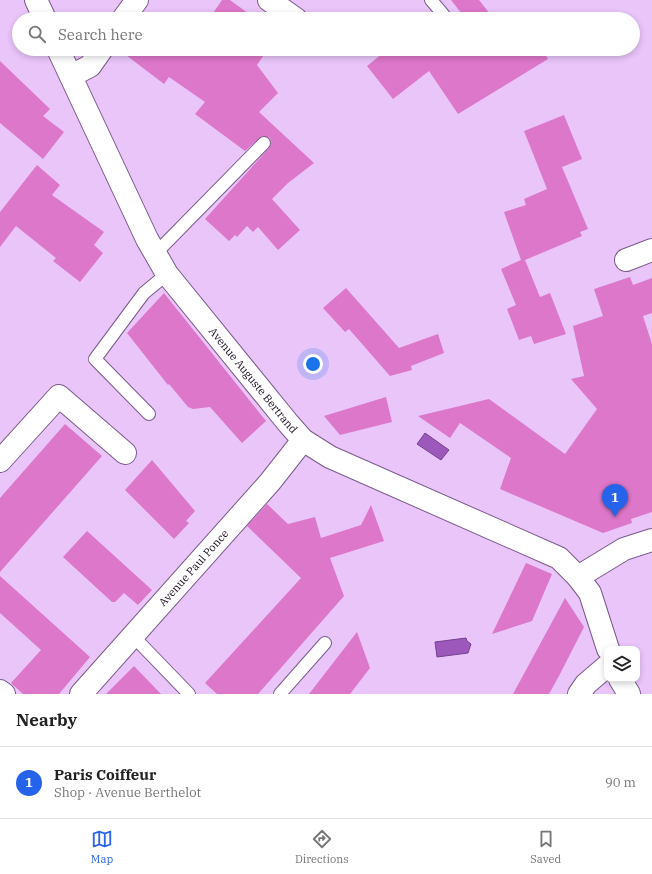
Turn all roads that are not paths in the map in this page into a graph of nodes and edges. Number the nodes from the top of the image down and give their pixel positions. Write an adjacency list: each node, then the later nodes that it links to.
1 (36, 0): 5 (street)
2 (137, 0): 6 (street)
3 (269, 0): 7 (street)
4 (431, 0): 8 (lane)
5 (42, 12)
6 (129, 12)
7 (286, 12)
8 (441, 12)
9 (61, 56): 11 (street, Avenue Auguste Bertrand)
10 (97, 56): 11 (street)
11 (71, 76): 14 (street, Avenue Auguste Bertrand)
12 (264, 143): 14 (lane)
13 (652, 250): 15 (street)
14 (156, 254): 16 (street, Avenue Auguste Bertrand)
15 (626, 260)
16 (167, 274): 17 (lane); 18 (street, Avenue Auguste Bertrand)
17 (149, 414)
18 (304, 440): 22 (street, Avenue Auguste Bertrand); 23 (street, Avenue Paul Ponce)
19 (125, 453): 20 (street)
20 (0, 461)
21 (652, 540): 22 (street)
22 (578, 577): 25 (street, Avenue Auguste Bertrand)
23 (133, 636): 30 (street, Avenue Paul Ponce); 31 (lane)
24 (325, 643): 32 (lane)
25 (607, 646)
26 (604, 669): 33 (street)
27 (622, 682): 34 (street)
28 (0, 690): 29 (street)
29 (4, 694)
30 (82, 694)
31 (189, 694)
32 (280, 694)
33 (579, 694)
34 (629, 694)

